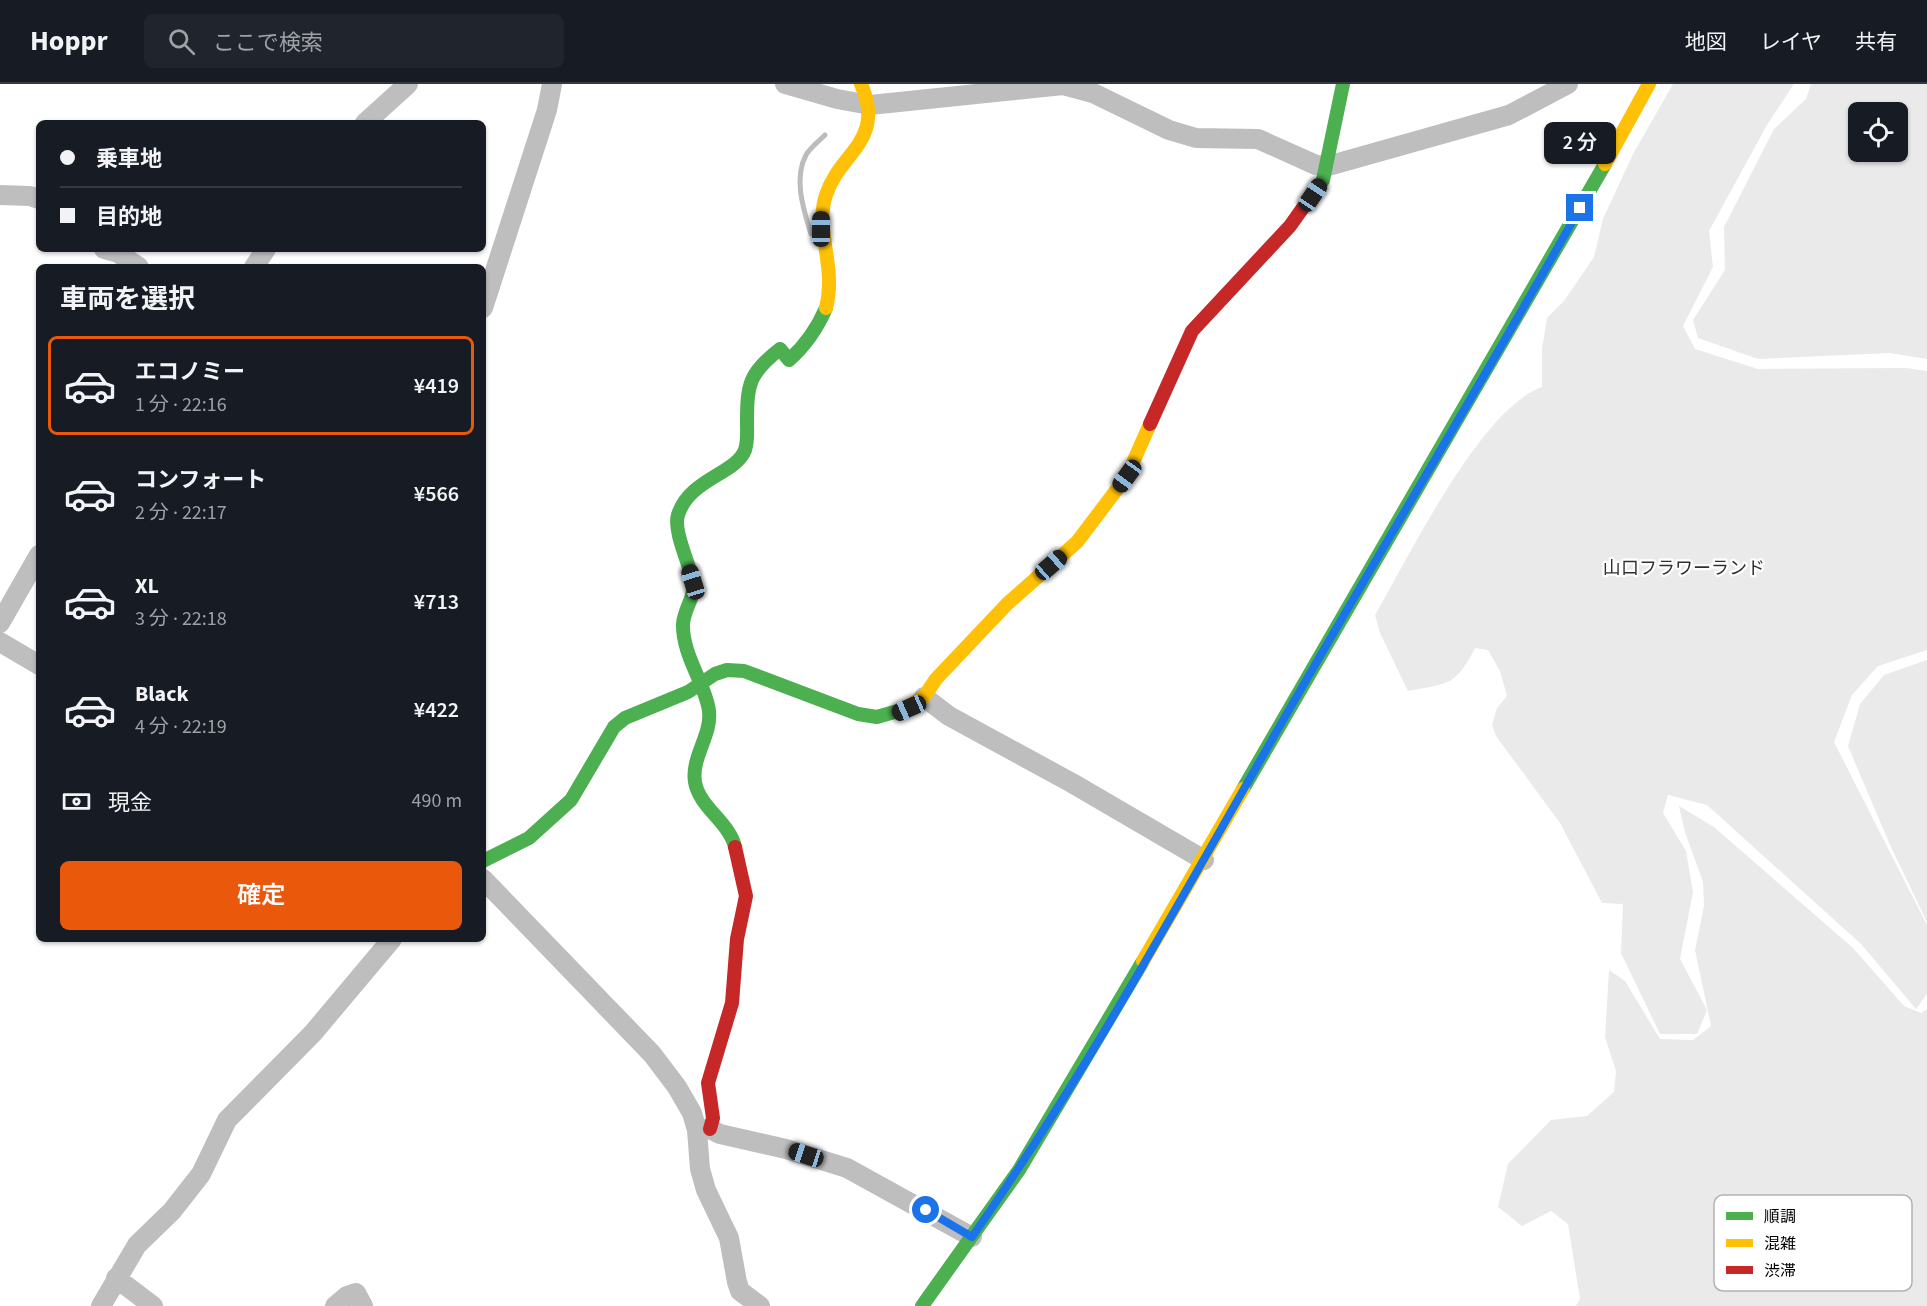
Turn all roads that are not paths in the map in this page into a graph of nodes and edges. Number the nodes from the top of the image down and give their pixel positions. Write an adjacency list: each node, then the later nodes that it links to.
1 (408, 84): 9 (street)
2 (552, 84): 15 (street)
3 (785, 84): 8 (street)
4 (861, 84): 8 (street)
5 (1344, 84): 10 (street)
6 (1568, 84): 10 (street)
7 (1649, 84): 23 (street)
8 (870, 105): 10 (street); 20 (street)
9 (368, 120)
10 (1328, 166): 21 (street)
11 (0, 195): 12 (street)
12 (36, 198)
13 (114, 252): 14 (street)
14 (134, 264)
15 (486, 299)
16 (36, 560): 17 (street)
17 (0, 623)
18 (0, 642): 19 (street)
19 (36, 663)
20 (694, 688): 21 (street); 22 (street); 26 (street)
21 (924, 697): 23 (street)
22 (486, 860)
23 (1204, 860): 27 (street)
24 (486, 882): 26 (street)
25 (389, 942): 28 (street)
26 (703, 1129): 27 (street); 33 (street)
27 (972, 1237): 34 (street)
28 (116, 1278): 29 (street); 30 (street)
29 (101, 1306)
30 (153, 1306)
31 (335, 1306): 32 (street)
32 (363, 1306)
33 (760, 1306)
34 (922, 1306)

